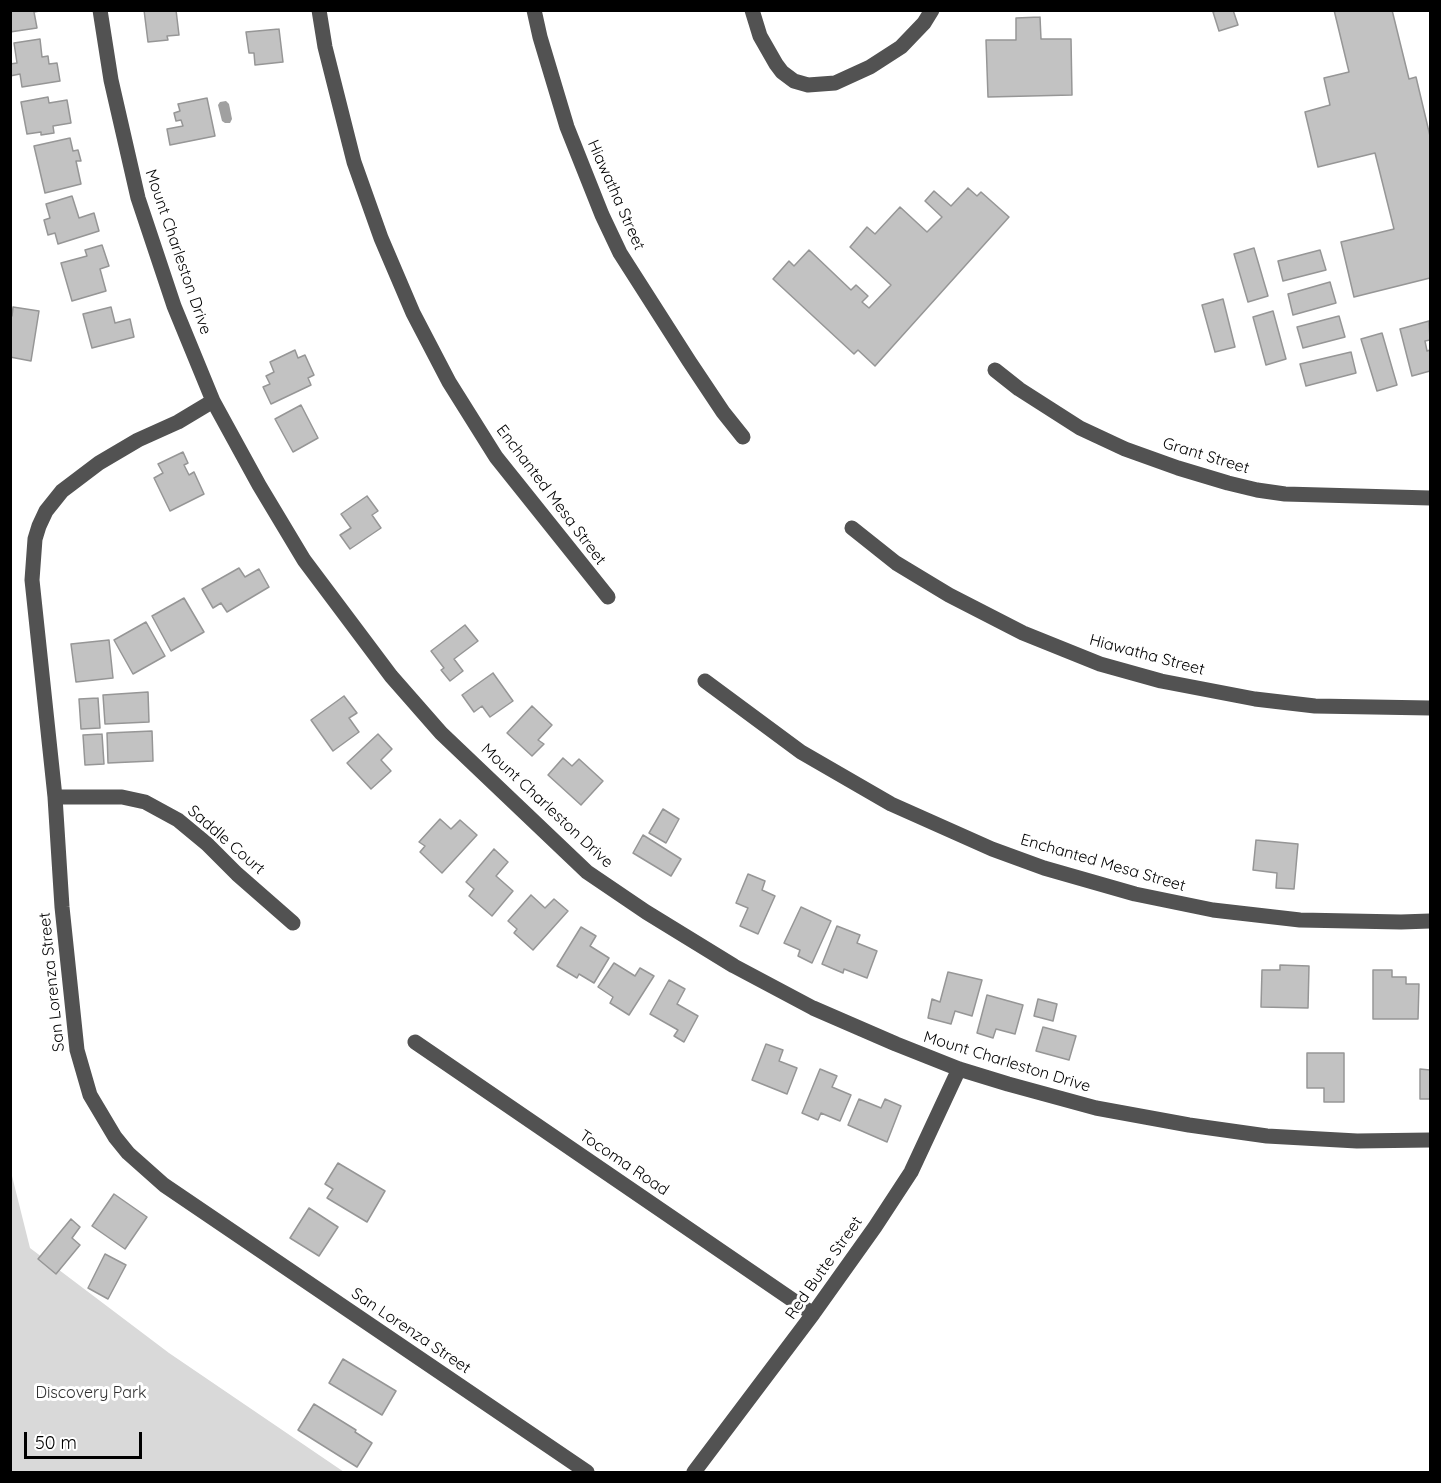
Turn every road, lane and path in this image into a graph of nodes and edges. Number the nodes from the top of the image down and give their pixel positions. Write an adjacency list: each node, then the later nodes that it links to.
1 (100, 10): 7 (street, Mount Charleston Drive)
2 (319, 10): 11 (street, Enchanted Mesa Street)
3 (534, 10): 8 (street, Hiawatha Street)
4 (752, 10): 5 (street)
5 (932, 10)
6 (995, 370): 9 (street, Grant Street)
7 (213, 400): 14 (street, San Lorenza Street); 18 (street, Mount Charleston Drive)
8 (743, 437)
9 (1431, 498)
10 (852, 528): 13 (street, Hiawatha Street)
11 (608, 597)
12 (705, 681): 15 (street, Enchanted Mesa Street)
13 (1431, 708)
14 (55, 797): 16 (street, Saddle Court); 21 (street, San Lorenza Street)
15 (1431, 921)
16 (293, 923)
17 (415, 1042): 20 (street, Tocoma Road)
18 (959, 1068): 19 (street, Mount Charleston Drive); 20 (street, Red Butte Street)
19 (1431, 1140)
20 (813, 1314): 22 (street, Red Butte Street)
21 (587, 1473)
22 (694, 1473)

